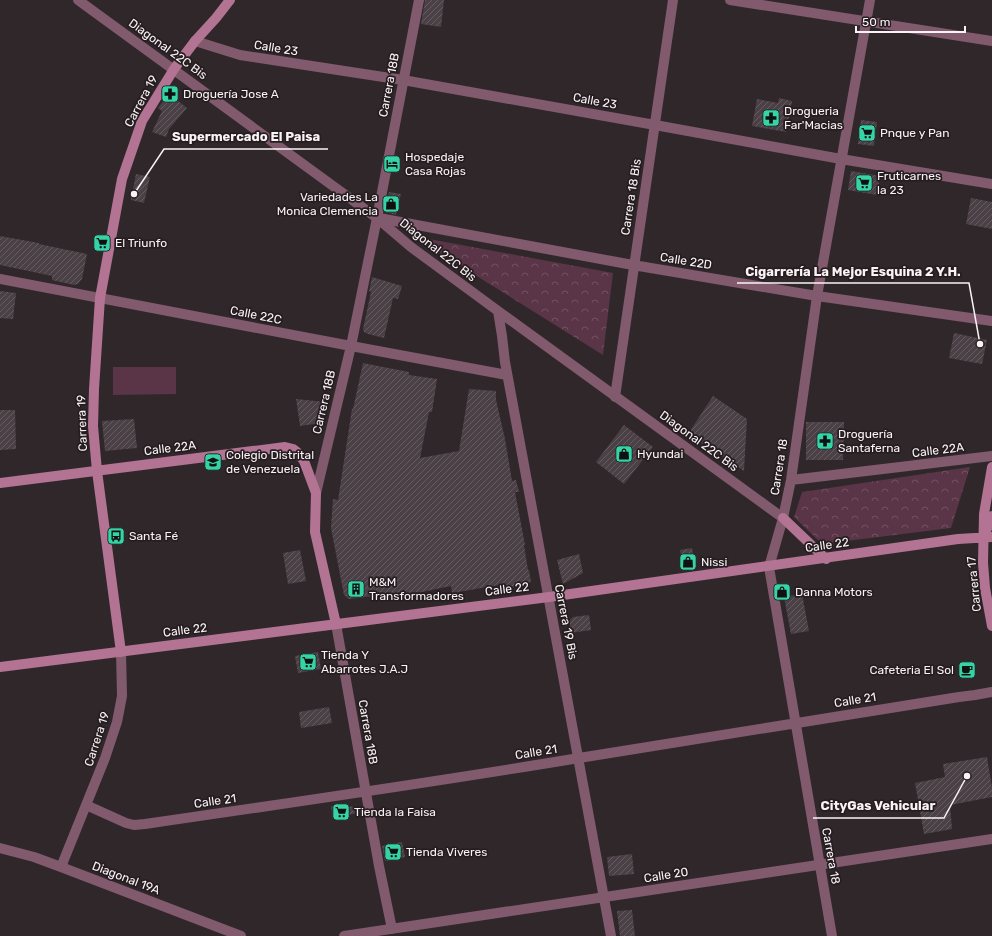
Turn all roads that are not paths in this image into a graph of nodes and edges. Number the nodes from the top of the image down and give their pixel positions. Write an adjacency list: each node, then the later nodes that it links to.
1 (78, 0): 10 (street, Diagonal 22C Bis)
2 (230, 0): 8 (street, Carrera 19)
3 (418, 0): 11 (street, Carrera 18B)
4 (673, 0): 12 (street, Carrera 18 Bis)
5 (730, 0): 7 (street)
6 (870, 0): 7 (street, Carrera 18)
7 (866, 22): 9 (street); 13 (street, Carrera 18)
8 (195, 41): 10 (street, Carrera 19); 11 (street, Calle 23)
9 (992, 41)
10 (174, 69): 15 (street, Diagonal 22C Bis); 19 (street, Carrera 19)
11 (403, 80): 12 (street, Calle 23); 15 (street, Carrera 18B)
12 (655, 125): 13 (street, Calle 23); 16 (street, Carrera 18 Bis)
13 (841, 159): 14 (street, Calle 23); 18 (street, Carrera 18)
14 (992, 184)
15 (377, 218): 16 (street, Calle 22D); 20 (street, Diagonal 22C Bis); 22 (street, Carrera 18B)
16 (634, 265): 18 (street, Calle 22D); 24 (street, Carrera 18 Bis)
17 (0, 279): 19 (street, Calle 22C)
18 (817, 296): 21 (street, Calle 22D); 28 (street, Carrera 18)
19 (100, 298): 22 (street, Calle 22C); 27 (street, Carrera 19)
20 (498, 312): 23 (street, Carrera 19 Bis); 24 (street, Diagonal 22C Bis)
21 (992, 321)
22 (351, 346): 23 (street, Calle 22C); 30 (street, Carrera 18B)
23 (507, 374): 36 (street, Carrera 19 Bis)
24 (615, 397): 32 (street, Diagonal 22C Bis)
25 (992, 456): 28 (street, Calle 22A)
26 (992, 467): 33 (street, Carrera 17)
27 (97, 471): 29 (street, Calle 22A); 30 (street, Calle 22A); 39 (street, Carrera 19)
28 (791, 480): 32 (street, Carrera 18)
29 (0, 483)
30 (316, 493): 37 (street, Carrera 18B)
31 (992, 516): 33 (street, Carrera 17)
32 (783, 518): 34 (street); 35 (street, Carrera 18)
33 (988, 538): 34 (street, Calle 22); 38 (street, Carrera 17)
34 (826, 559): 35 (street, Calle 22)
35 (769, 567): 36 (street, Calle 22); 42 (street, Carrera 18)
36 (549, 597): 37 (street, Calle 22); 43 (street, Carrera 19 Bis)
37 (336, 624): 39 (street, Calle 22); 44 (street, Carrera 18B)
38 (992, 626)
39 (121, 652): 40 (street, Calle 22); 45 (street, Carrera 19)
40 (0, 667)
41 (992, 692): 42 (street, Calle 21)
42 (796, 723): 43 (street, Calle 21); 48 (street, Carrera 18)
43 (579, 758): 44 (street, Calle 21); 50 (street, Carrera 19 Bis)
44 (366, 792): 45 (street, Calle 21); 51 (street, Carrera 18B)
45 (86, 805): 49 (street, Carrera 19)
46 (992, 839): 48 (street, Calle 20)
47 (0, 848): 49 (street, Diagonal 19A)
48 (820, 865): 50 (street, Calle 20); 55 (street, Carrera 18)
49 (61, 867): 52 (street, Diagonal 19A)
50 (604, 897): 51 (street, Calle 20); 54 (street, Carrera 19 Bis)
51 (392, 929): 53 (street, Calle 20)
52 (241, 936)
53 (344, 936)
54 (611, 936)
55 (832, 936)

